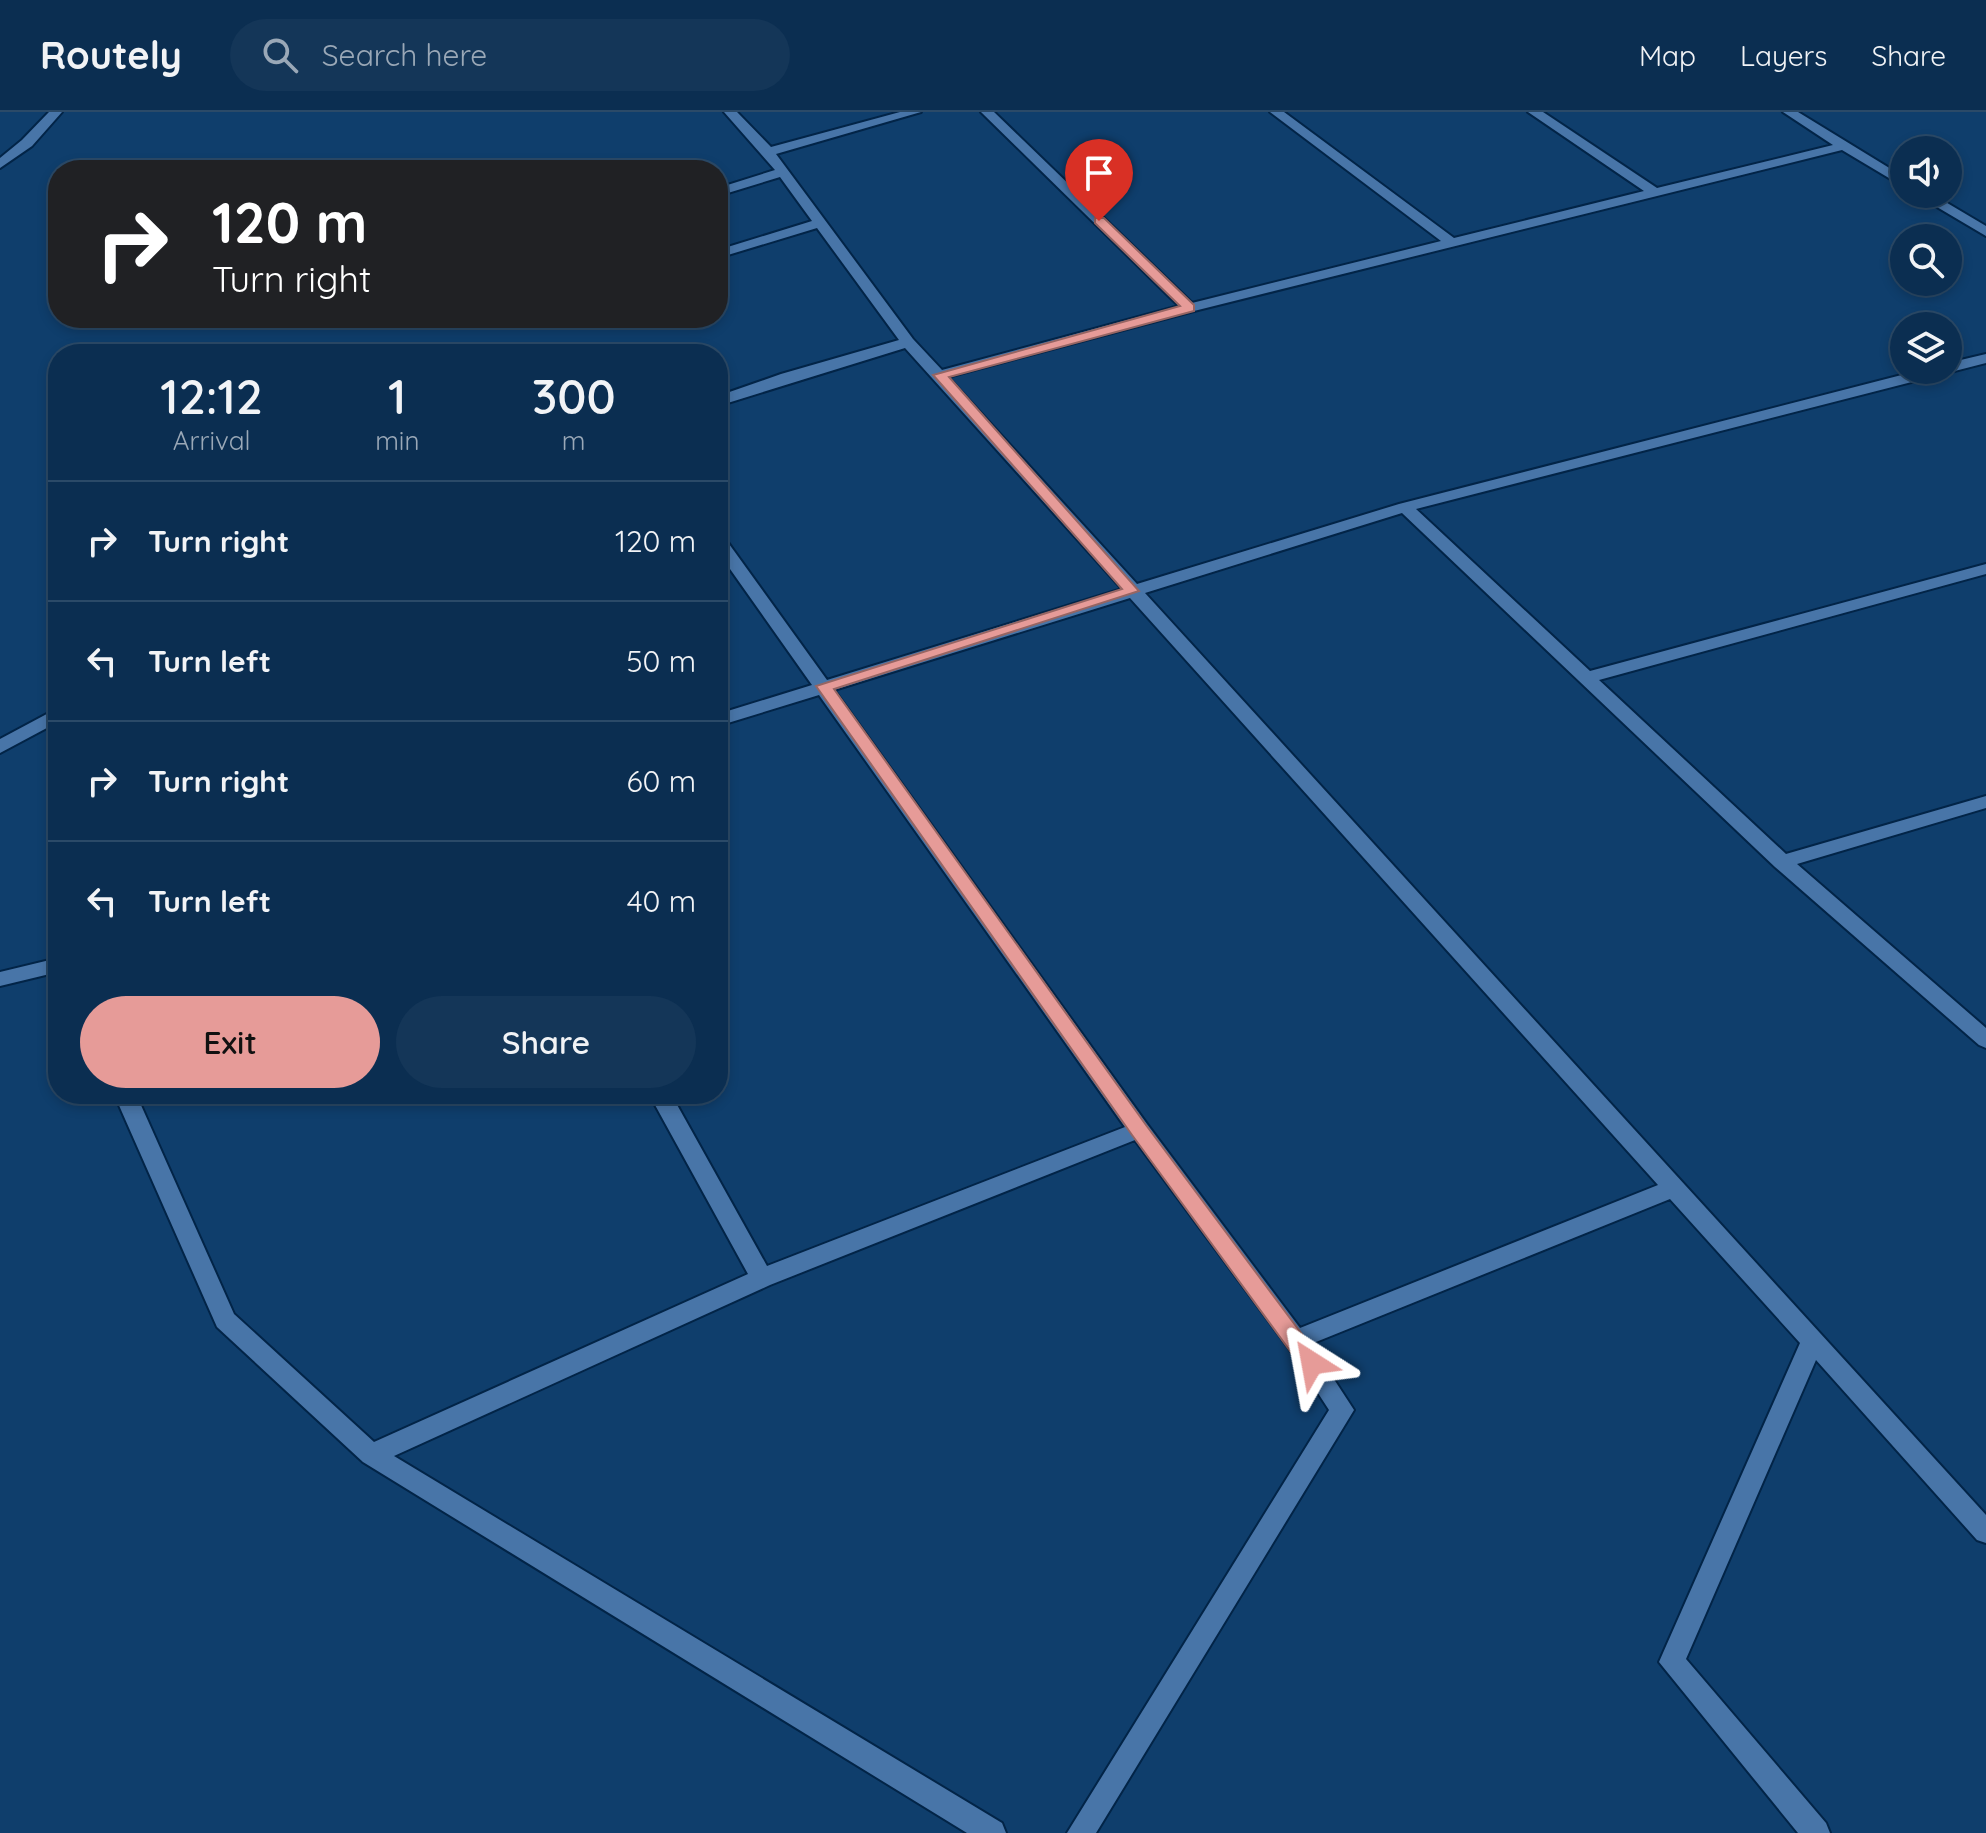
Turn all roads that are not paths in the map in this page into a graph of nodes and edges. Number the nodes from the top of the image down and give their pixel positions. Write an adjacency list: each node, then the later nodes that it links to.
1 (56, 112): 10 (street)
2 (730, 112): 9 (street)
3 (915, 112): 9 (street)
4 (987, 112): 20 (street)
5 (1276, 112): 18 (street)
6 (1534, 112): 14 (street)
7 (1789, 112): 8 (street)
8 (1843, 146): 12 (street); 14 (street)
9 (768, 152): 11 (street)
10 (0, 164)
11 (783, 172): 13 (street); 16 (street)
12 (1890, 175)
13 (728, 189)
14 (1656, 193): 18 (street)
15 (1946, 208): 17 (street)
16 (820, 223): 19 (street); 21 (street)
17 (1986, 232)
18 (1452, 243): 20 (street)
19 (728, 251)
20 (1189, 308): 24 (street)
21 (908, 342): 24 (street); 26 (street)
22 (1986, 358): 23 (street)
23 (1962, 364)
24 (940, 375): 30 (street)
25 (1890, 383): 27 (street)
26 (728, 397)
27 (1405, 507): 30 (street); 31 (street)
28 (728, 554): 32 (street)
29 (1986, 569): 31 (street)
30 (1132, 591): 32 (street); 44 (street)
31 (1589, 677): 37 (street)
32 (824, 686): 33 (street); 43 (street)
33 (728, 717)
34 (48, 720): 35 (street)
35 (0, 747)
36 (1986, 802): 37 (street)
37 (1782, 862): 40 (street)
38 (48, 967): 39 (street)
39 (0, 979)
40 (1986, 1040)
41 (129, 1104): 48 (street)
42 (666, 1104): 45 (street)
43 (1139, 1130): 45 (street); 46 (street)
44 (1676, 1187): 46 (street); 47 (street)
45 (762, 1278): 48 (street)
46 (1296, 1340): 51 (street)
47 (1813, 1340): 49 (street); 52 (street)
48 (371, 1455): 50 (street)
49 (1982, 1522)
50 (992, 1833)
51 (1081, 1833)
52 (1816, 1833)

